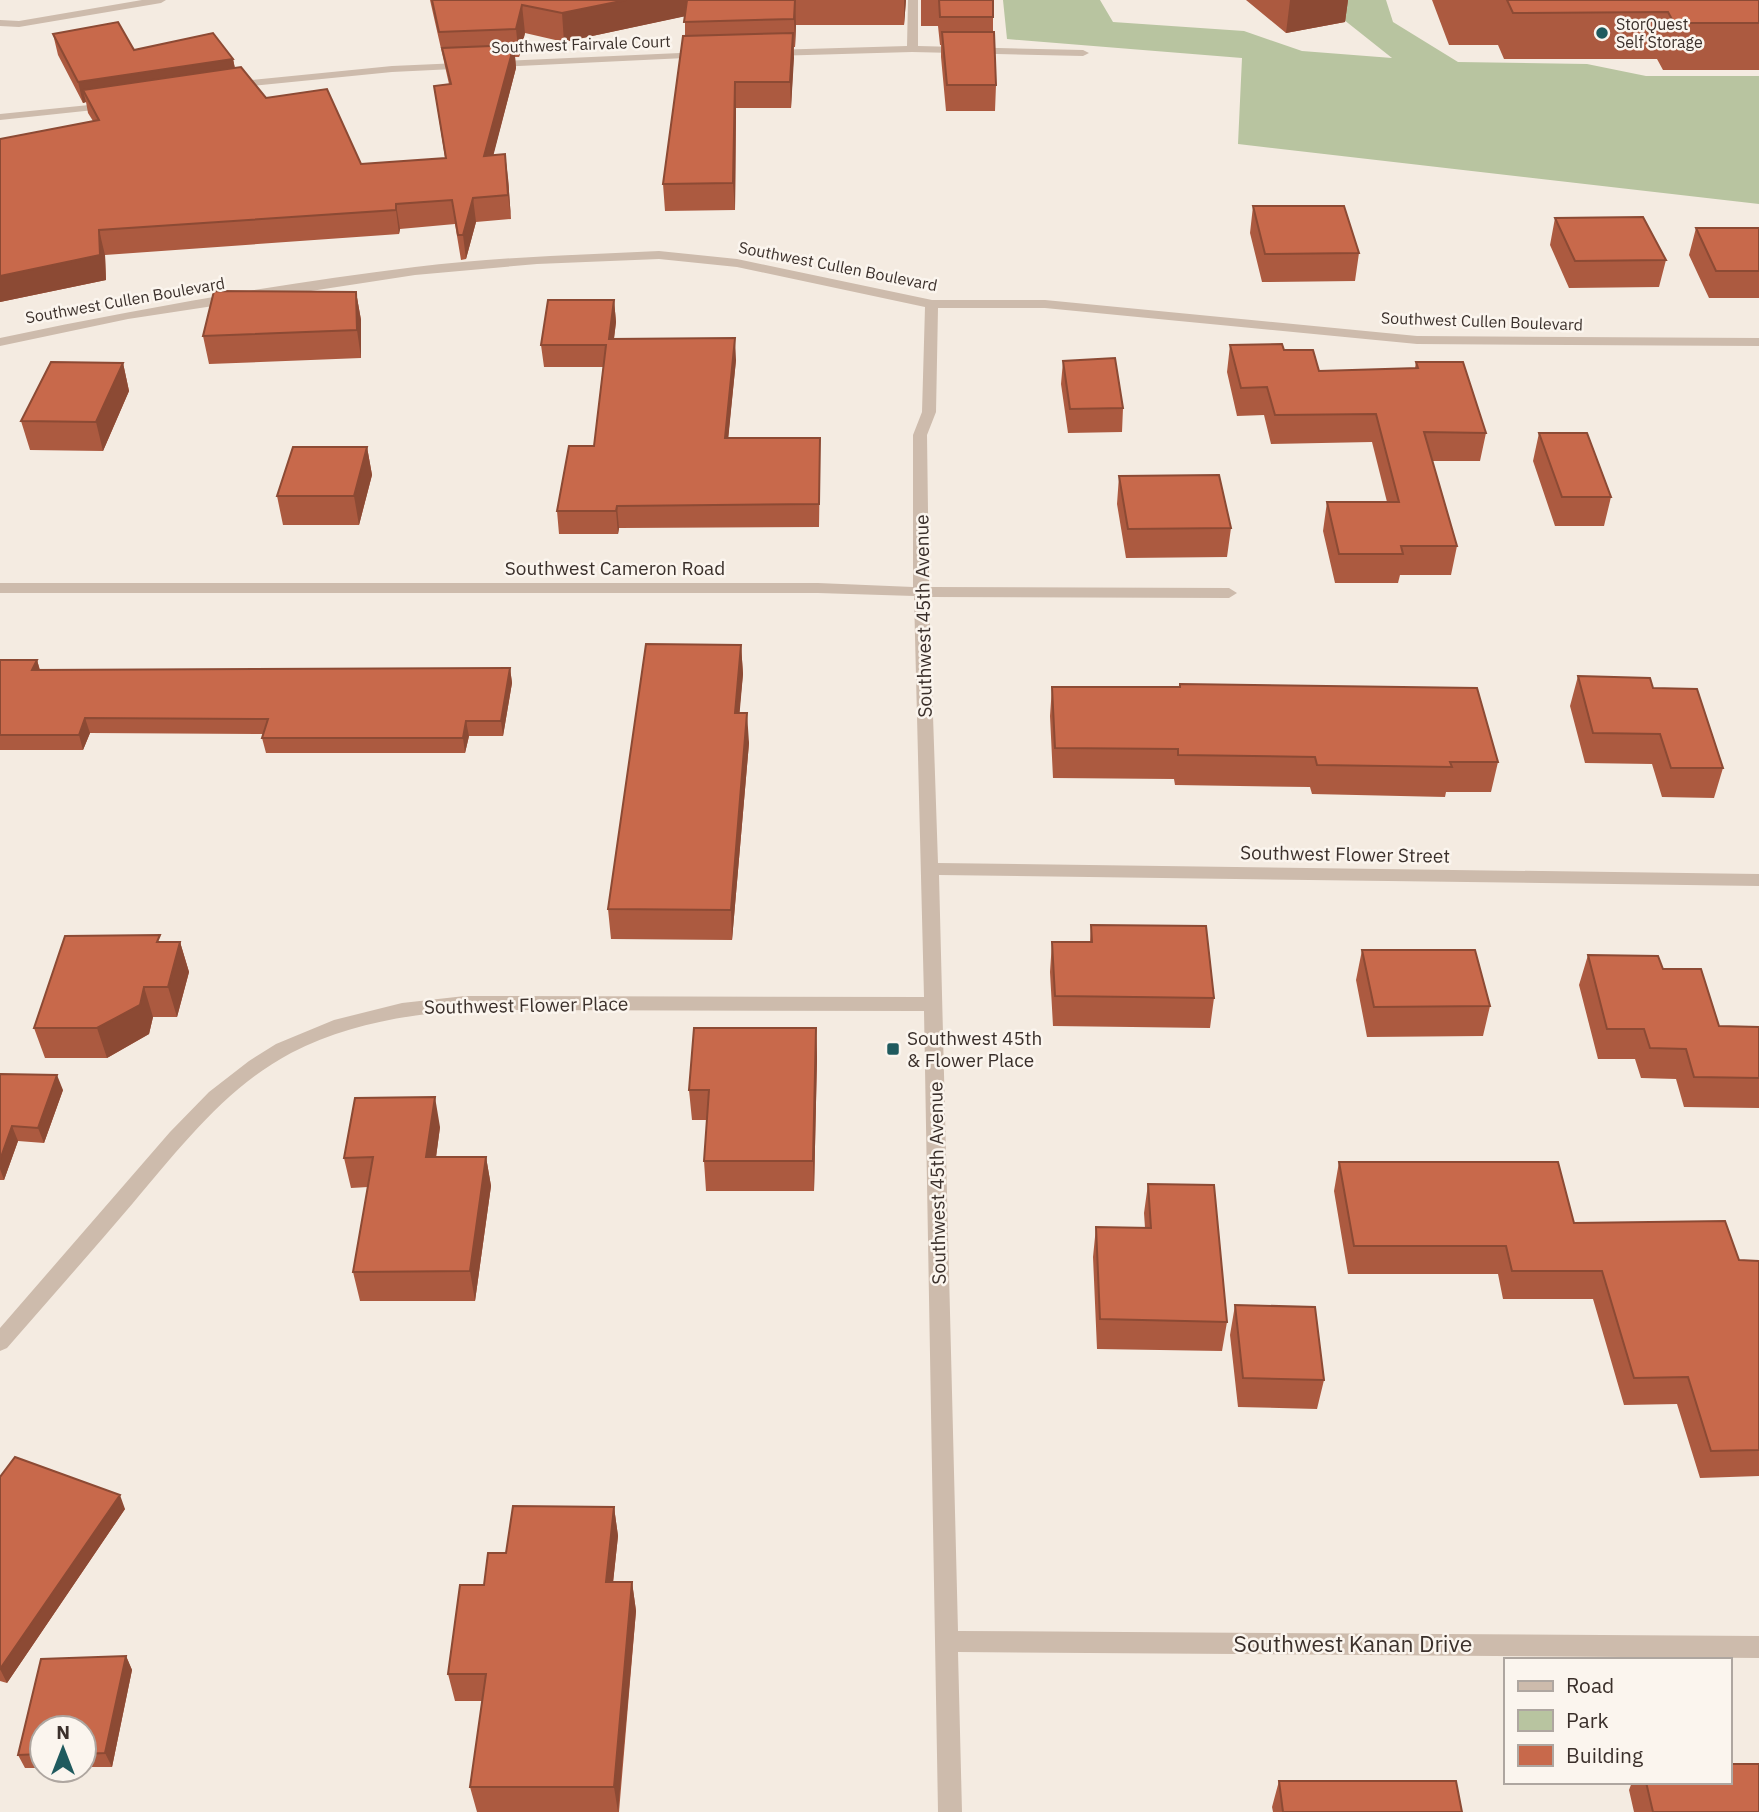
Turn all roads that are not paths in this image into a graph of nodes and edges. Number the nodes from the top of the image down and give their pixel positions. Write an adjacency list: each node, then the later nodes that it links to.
1 (161, 0): 4 (street)
2 (913, 0): 6 (street)
3 (0, 23): 4 (street)
4 (19, 24): 5 (street)
5 (0, 36)
6 (912, 49): 7 (street); 8 (street)
7 (761, 53)
8 (1083, 53)
9 (720, 54): 10 (street, Southwest Fairvale Court)
10 (220, 87)
11 (129, 103): 12 (street)
12 (0, 117)
13 (932, 304): 14 (street, Southwest Cullen Boulevard); 15 (street, Southwest Cullen Boulevard); 17 (street, Southwest 45th Avenue)
14 (0, 342)
15 (1759, 342)
16 (0, 587): 17 (street, Southwest Cameron Road)
17 (921, 592): 18 (street, Southwest Cameron Road); 19 (street, Southwest 45th Avenue)
18 (1229, 593)
19 (930, 869): 20 (street, Southwest Flower Street); 21 (street, Southwest 45th Avenue)
20 (1759, 880)
21 (933, 1004): 22 (street, Southwest Flower Place); 23 (street, Southwest 45th Avenue)
22 (0, 1342)
23 (947, 1641): 24 (street, Southwest Kanan Drive); 25 (street, Southwest 45th Avenue)
24 (1759, 1647)
25 (950, 1812)

